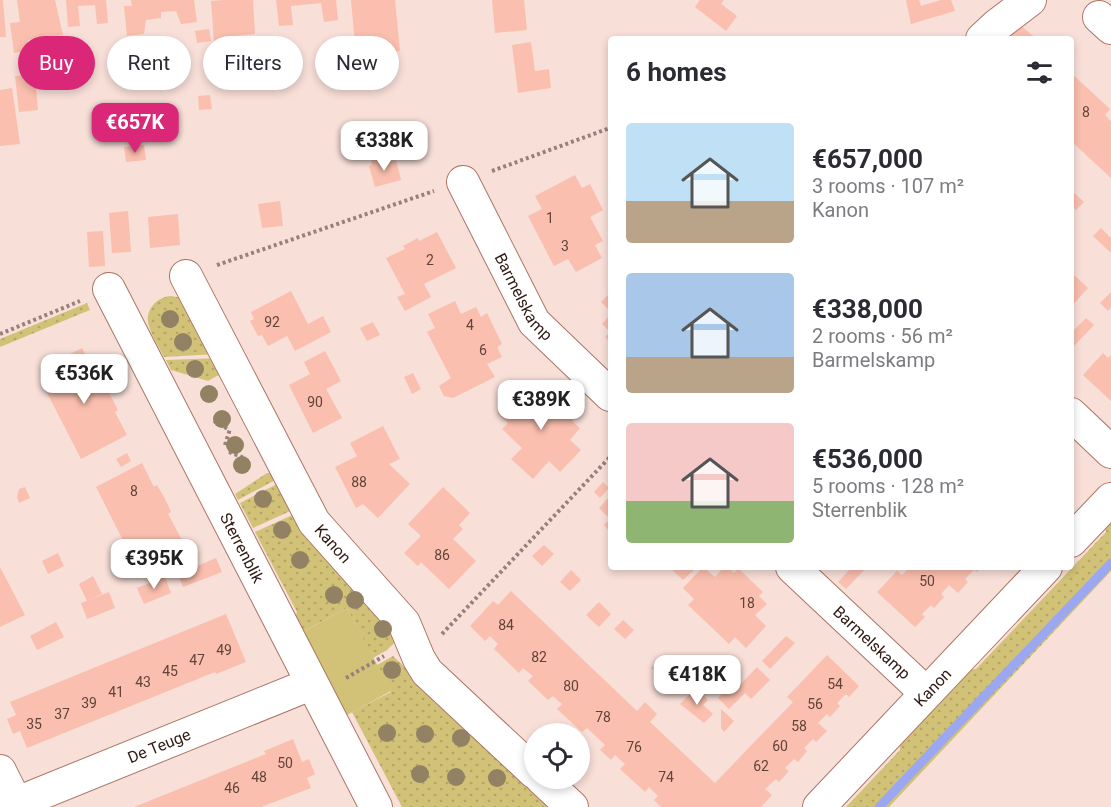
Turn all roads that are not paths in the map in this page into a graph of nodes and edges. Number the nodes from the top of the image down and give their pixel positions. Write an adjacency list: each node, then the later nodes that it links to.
1 (1030, 0): 2 (street)
2 (985, 36)
3 (462, 182): 6 (street, Barmelskamp)
4 (186, 276): 15 (street, Kanon)
5 (109, 290): 13 (street, Sterrenblik)
6 (608, 393)
7 (1074, 417): 8 (street)
8 (1111, 452)
9 (1111, 499): 10 (street)
10 (1074, 538)
11 (795, 570): 14 (street, Barmelskamp)
12 (1043, 570): 14 (street, Kanon)
13 (311, 684): 18 (street, De Teuge); 19 (street, Sterrenblik)
14 (926, 693): 21 (street, Kanon)
15 (524, 763)
16 (0, 771): 18 (street)
17 (553, 789): 20 (street)
18 (14, 806)
19 (376, 807)
20 (572, 807)
21 (819, 807)

